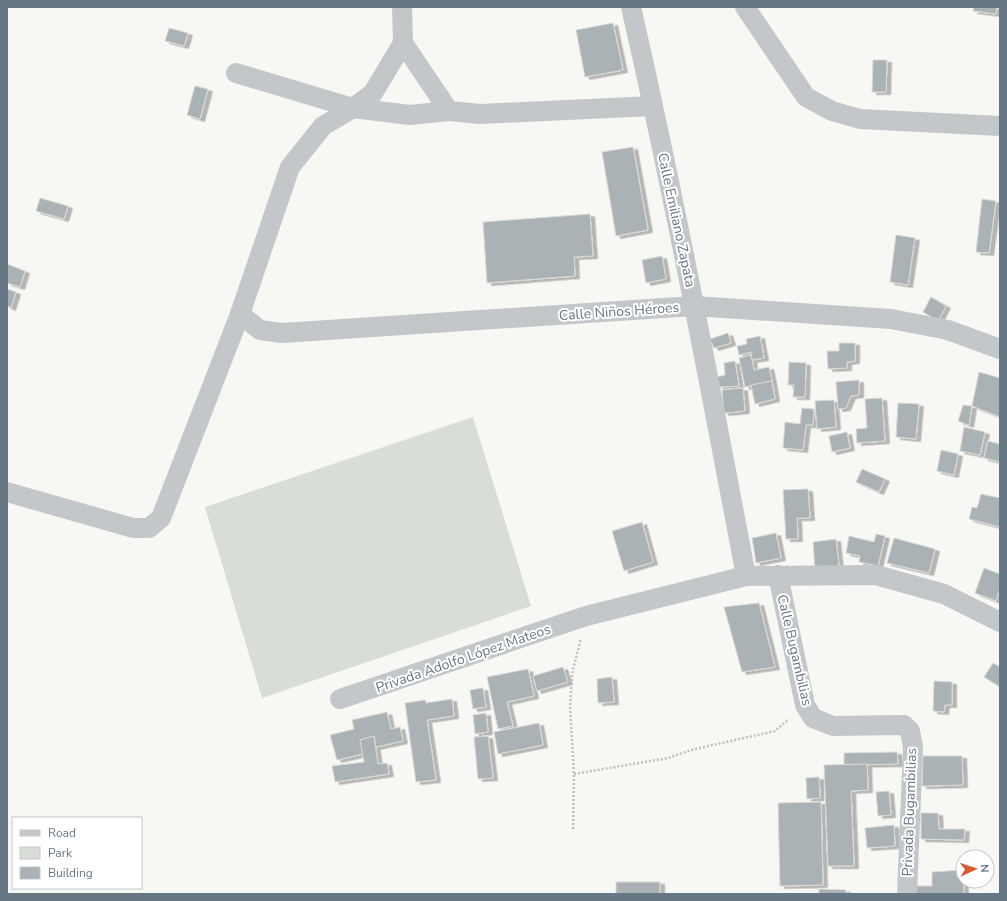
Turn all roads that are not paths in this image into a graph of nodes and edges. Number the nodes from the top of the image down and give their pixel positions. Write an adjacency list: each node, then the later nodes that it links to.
1 (402, 7): 4 (street)
2 (631, 7): 6 (street, Calle Emiliano Zapata)
3 (745, 7): 9 (street)
4 (403, 43): 7 (street); 8 (street)
5 (236, 73): 7 (street)
6 (654, 106): 8 (street); 10 (street, Calle Emiliano Zapata)
7 (353, 108): 8 (street); 11 (street)
8 (449, 111)
9 (1000, 126)
10 (694, 306): 11 (street, Calle Niños Héroes); 12 (street, Calle Niños Héroes); 15 (street, Calle Emiliano Zapata)
11 (240, 314): 13 (street)
12 (1000, 349)
13 (7, 492)
14 (778, 575): 15 (street, Privada Adolfo López Mateos); 16 (street, Privada Adolfo López Mateos); 18 (street, Calle Bugambilias)
15 (746, 576): 17 (street, Privada Adolfo López Mateos)
16 (1000, 622)
17 (340, 699)
18 (910, 731): 19 (street, Privada Bugambilias)
19 (907, 894)

